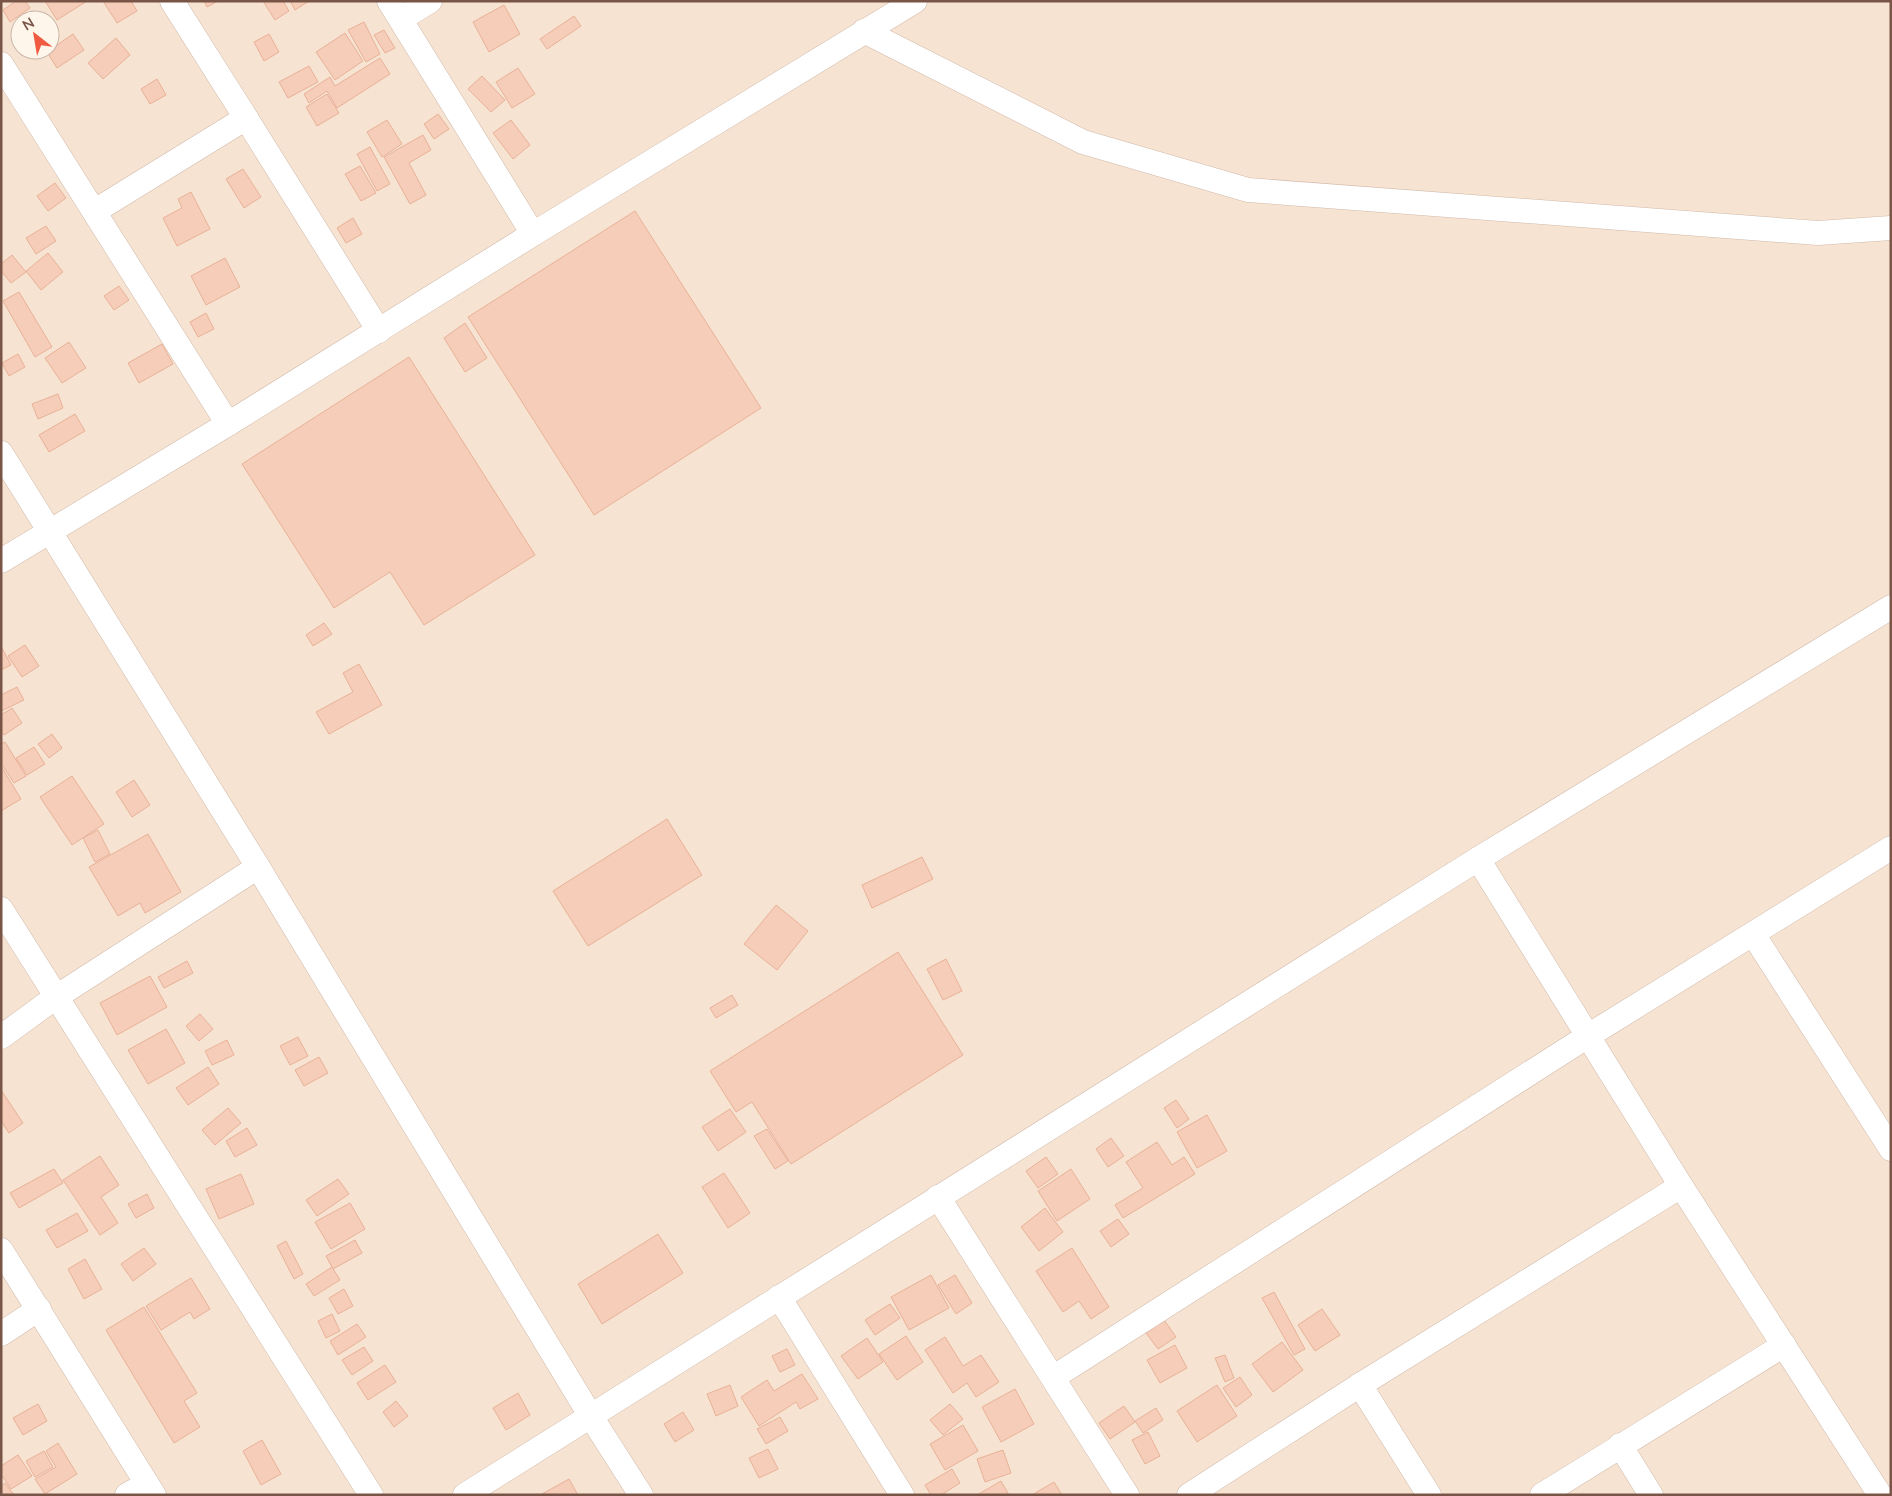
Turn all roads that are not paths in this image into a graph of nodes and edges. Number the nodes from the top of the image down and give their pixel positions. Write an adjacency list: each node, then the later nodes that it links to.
1 (172, 1): 7 (street)
2 (430, 1): 4 (street)
3 (915, 1): 5 (street)
4 (395, 10): 10 (street)
5 (864, 31): 9 (street); 10 (street)
6 (1, 64): 8 (street)
7 (246, 118): 8 (street); 11 (street)
8 (94, 211): 12 (street)
9 (1891, 228)
10 (533, 234): 11 (street)
11 (380, 331): 12 (street)
12 (228, 424): 14 (street)
13 (1, 453): 14 (street)
14 (50, 531): 15 (street); 19 (street)
15 (1, 561)
16 (1891, 607): 18 (street)
17 (1891, 848): 21 (street)
18 (1478, 859): 23 (street); 27 (street)
19 (258, 867): 22 (street); 35 (street)
20 (1, 909): 22 (street)
21 (1753, 934): 23 (street); 25 (street)
22 (56, 998): 24 (street); 39 (street)
23 (1588, 1036): 26 (street); 33 (street)
24 (1, 1037)
25 (1891, 1150)
26 (1681, 1186): 32 (street); 34 (street)
27 (938, 1197): 29 (street); 33 (street)
28 (1, 1250): 30 (street)
29 (779, 1297): 35 (street); 42 (street)
30 (39, 1310): 31 (street); 38 (street)
31 (1, 1334)
32 (1784, 1345): 36 (street); 37 (street)
33 (1054, 1377): 43 (street)
34 (1360, 1385): 44 (street); 45 (street)
35 (590, 1415): 40 (street); 41 (street)
36 (1620, 1445): 46 (street); 47 (street)
37 (1882, 1488)
38 (142, 1491)
39 (371, 1495)
40 (465, 1495)
41 (641, 1495)
42 (902, 1495)
43 (1127, 1495)
44 (1189, 1495)
45 (1429, 1495)
46 (1542, 1495)
47 (1651, 1495)

